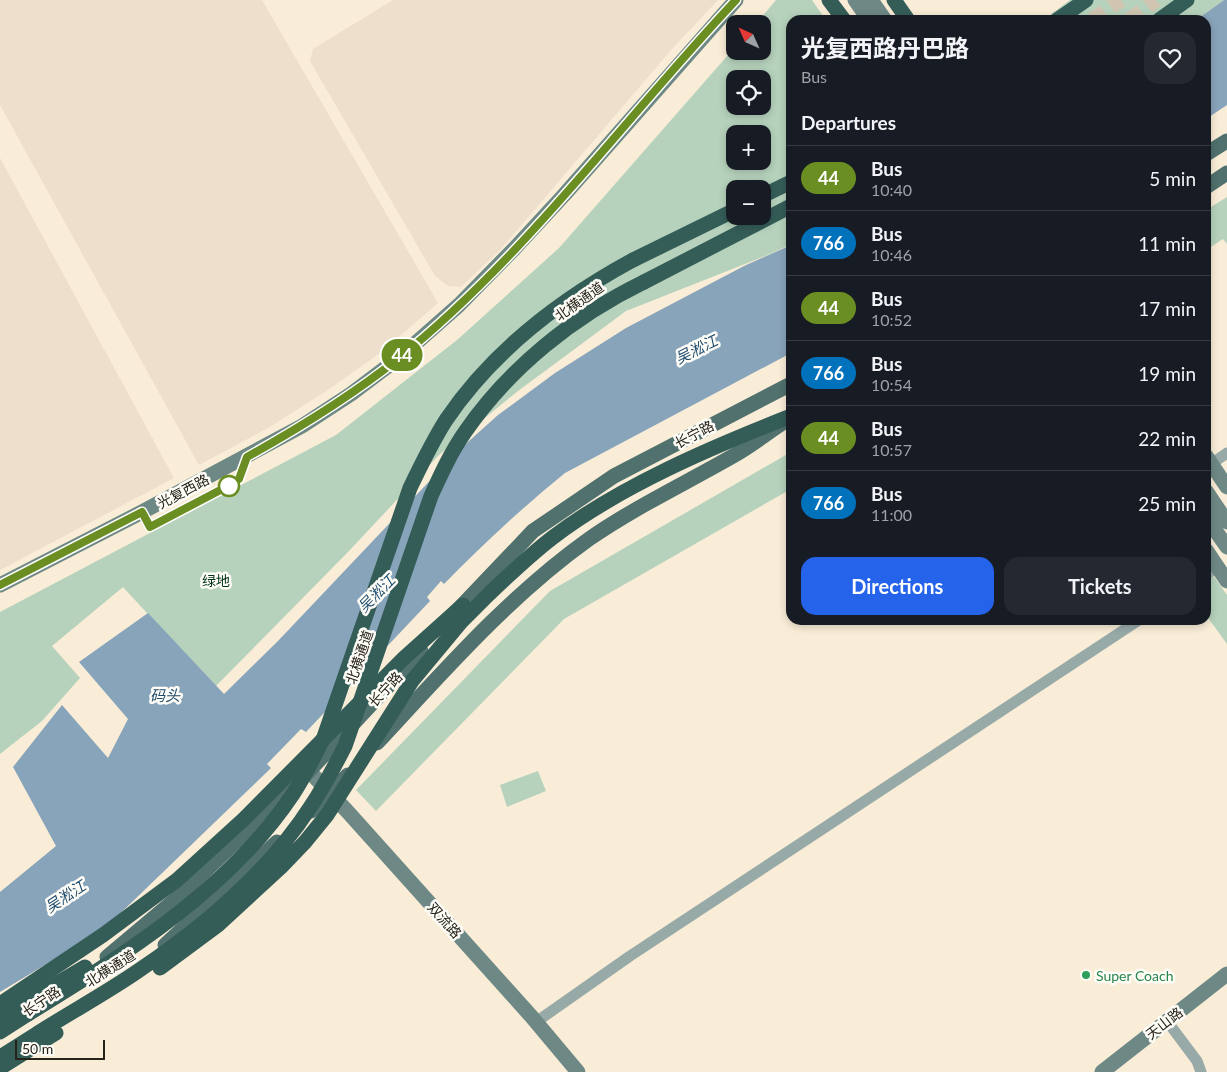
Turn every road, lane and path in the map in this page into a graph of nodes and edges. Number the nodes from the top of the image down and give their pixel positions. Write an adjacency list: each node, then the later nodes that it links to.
1 (736, 0): 35 (street, 光复西路)
2 (829, 0): 8 (highway)
3 (855, 0): 9 (street)
4 (871, 0): 10 (street)
5 (894, 0): 11 (highway)
6 (1086, 0): 12 (highway)
7 (1188, 0): 13 (highway)
8 (840, 15)
9 (865, 15)
10 (882, 15)
11 (904, 15)
12 (1064, 15)
13 (1166, 15)
14 (1227, 141): 15 (main road)
15 (1211, 151)
16 (1227, 173): 18 (main road)
17 (786, 184): 19 (highway)
18 (1211, 184)
19 (771, 192)
20 (786, 209): 41 (highway, 北横通道, bridge)
21 (726, 214): 40 (highway, 北横通道, bridge)
22 (786, 387): 36 (main road, 长宁路)
23 (786, 419): 48 (highway, bridge)
24 (786, 420): 39 (main road)
25 (1227, 453): 26 (street)
26 (1211, 459)
27 (1211, 463): 28 (street)
28 (1227, 487)
29 (1211, 499): 30 (street)
30 (1227, 522)
31 (1211, 524): 32 (street)
32 (1227, 547)
33 (1212, 571): 34 (street)
34 (1227, 580)
35 (0, 585)
36 (463, 605): 38 (main road, 长宁路); 43 (highway, bridge)
37 (1131, 625): 46 (street)
38 (309, 771): 39 (street, 双流路); 47 (main road, 长宁路)
39 (331, 793): 46 (street, 双流路); 50 (main road)
40 (253, 844): 44 (highway, bridge); 47 (highway, 北横通道, bridge)
41 (172, 947): 48 (highway, bridge); 49 (highway, 北横通道, bridge)
42 (1227, 974): 45 (street, 天山路)
43 (0, 1004)
44 (0, 1017)
45 (1167, 1021): 53 (street, 天山路); 54 (street)
46 (536, 1022): 52 (street, 双流路)
47 (0, 1030)
48 (42, 1042): 51 (highway, bridge)
49 (0, 1057)
50 (0, 1062)
51 (0, 1068)
52 (578, 1072)
53 (1102, 1072)
54 (1201, 1072)

